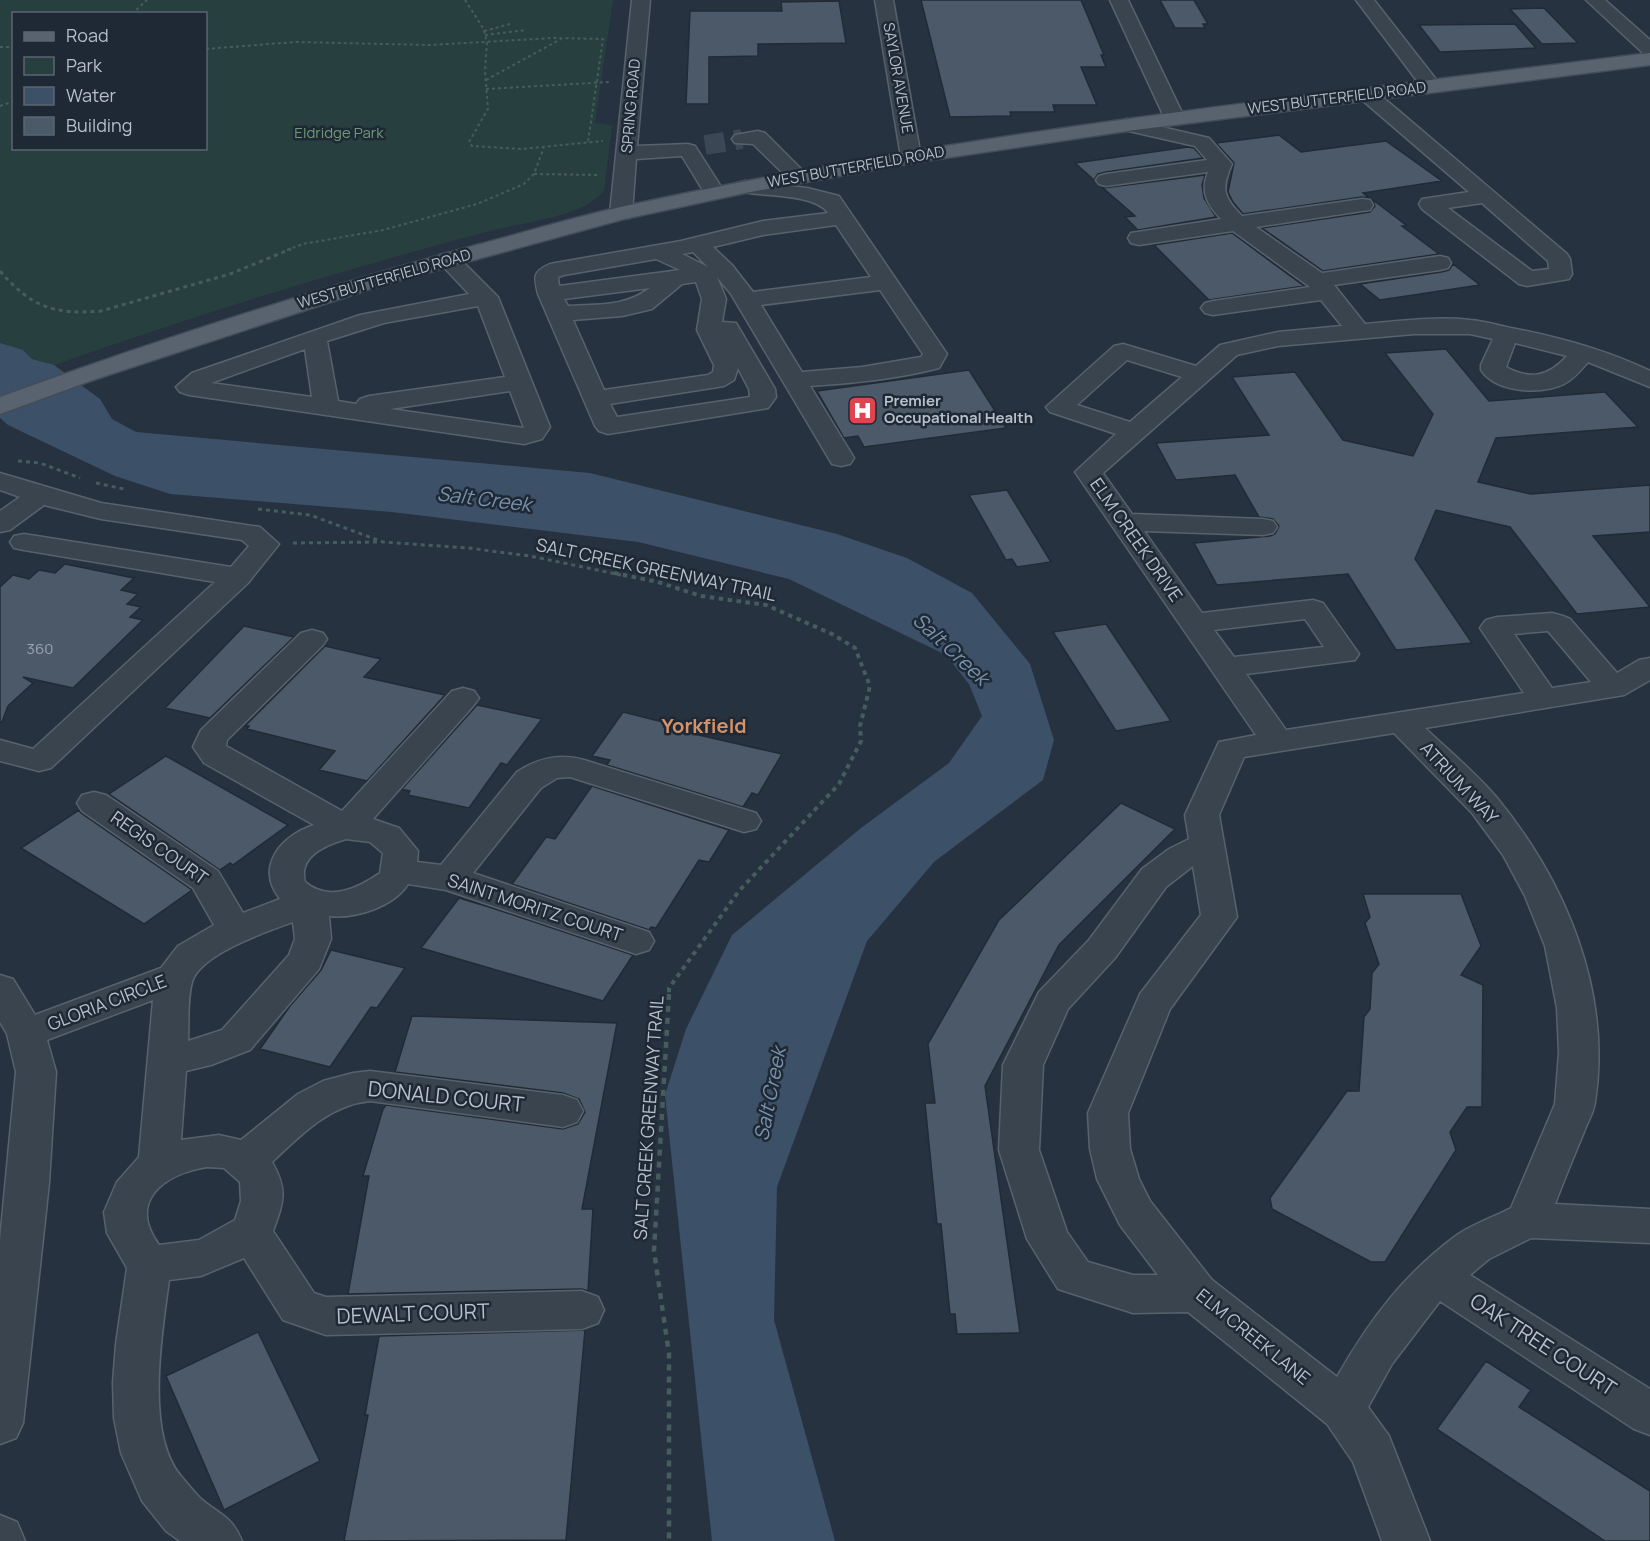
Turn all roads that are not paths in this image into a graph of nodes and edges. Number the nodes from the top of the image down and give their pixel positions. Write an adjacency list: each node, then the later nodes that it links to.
1 (641, 0): 15 (street, SPRING ROAD)
2 (884, 0): 16 (street, SAYLOR AVENUE)
3 (1119, 0): 11 (street)
4 (1365, 0): 8 (street)
5 (1595, 0): 6 (street)
6 (1650, 50)
7 (1650, 58): 8 (main road, WEST BUTTERFIELD ROAD)
8 (1431, 86): 9 (main road, WEST BUTTERFIELD ROAD)
9 (1368, 95): 10 (main road, WEST BUTTERFIELD ROAD); 23 (street)
10 (1212, 114): 11 (main road, WEST BUTTERFIELD ROAD); 14 (street)
11 (1175, 119): 12 (main road, WEST BUTTERFIELD ROAD)
12 (1127, 125): 14 (street); 16 (main road, WEST BUTTERFIELD ROAD)
13 (742, 139): 19 (street)
14 (1202, 142): 17 (street)
15 (628, 146): 22 (street); 27 (street, SPRING ROAD)
16 (911, 157): 18 (main road, WEST BUTTERFIELD ROAD)
17 (1222, 164): 20 (street); 26 (street)
18 (842, 168): 19 (main road, WEST BUTTERFIELD ROAD); 25 (street)
19 (797, 177): 21 (main road, WEST BUTTERFIELD ROAD)
20 (1106, 180)
21 (745, 187): 22 (main road, WEST BUTTERFIELD ROAD); 25 (street)
22 (714, 193): 27 (main road, WEST BUTTERFIELD ROAD)
23 (1486, 196): 23 (street)
24 (1362, 206): 26 (street)
25 (835, 209): 29 (street); 34 (street)
26 (1238, 223): 28 (street); 35 (street)
27 (618, 232): 30 (street); 31 (main road, WEST BUTTERFIELD ROAD); 38 (street)
28 (1140, 238)
29 (697, 243): 30 (street); 37 (street)
30 (660, 252): 33 (street)
31 (448, 260): 36 (street); 50 (main road, WEST BUTTERFIELD ROAD)
32 (1440, 263): 35 (street)
33 (705, 274): 38 (street); 40 (street)
34 (885, 282): 37 (street); 46 (street)
35 (1321, 287): 39 (street); 41 (street)
36 (486, 297): 43 (street); 48 (street)
37 (746, 300): 46 (street)
38 (555, 304): 49 (street)
39 (1213, 308)
40 (712, 313): 49 (street); 49 (street)
41 (1358, 331): 42 (street, ELM CREEK DRIVE); 45 (street, ELM CREEK DRIVE)
42 (1507, 334): 44 (street, ELM CREEK DRIVE); 44 (street)
43 (315, 338): 51 (street); 51 (street)
44 (1584, 353): 47 (street, ELM CREEK DRIVE)
45 (1200, 375): 52 (street, ELM CREEK DRIVE); 52 (street)
46 (794, 380): 53 (street)
47 (1650, 380)
48 (519, 382): 51 (street); 51 (street)
49 (595, 399)
50 (0, 406)
51 (337, 409)
52 (1134, 432): 56 (street, ELM CREEK DRIVE)
53 (841, 458)
54 (5, 470): 55 (street)
55 (39, 495): 57 (street); 60 (street)
56 (1124, 523): 58 (street); 61 (street, ELM CREEK DRIVE)
57 (0, 524)
58 (1263, 527)
59 (24, 542): 60 (street)
60 (238, 577): 70 (street)
61 (1194, 622): 63 (street, ELM CREEK DRIVE); 63 (street)
62 (312, 639): 73 (street)
63 (1226, 667): 69 (street, ELM CREEK DRIVE)
64 (1650, 667): 65 (street)
65 (1613, 688): 67 (street); 67 (street)
66 (463, 698): 73 (street)
67 (1544, 699): 68 (street)
68 (1401, 722): 69 (street); 87 (street, ATRIUM WAY)
69 (1278, 742): 74 (street, ELM CREEK LANE)
70 (0, 750)
71 (94, 803): 78 (street, REGIS COURT)
72 (744, 821): 76 (street)
73 (337, 831): 75 (street); 77 (street)
74 (1207, 845): 92 (street, ELM CREEK LANE); 92 (street)
75 (399, 871): 76 (street, SAINT MORITZ COURT); 77 (street, GLORIA CIRCLE)
76 (450, 878): 79 (street, SAINT MORITZ COURT)
77 (309, 902): 78 (street, GLORIA CIRCLE); 83 (street)
78 (235, 930): 80 (street, GLORIA CIRCLE)
79 (636, 941)
80 (174, 978): 82 (street, GLORIA CIRCLE); 83 (street)
81 (0, 989): 82 (street)
82 (26, 1033): 96 (street)
83 (167, 1059): 86 (street)
84 (563, 1111): 85 (street, DONALD COURT)
85 (246, 1161): 86 (street); 89 (street)
86 (159, 1164): 90 (street)
87 (1527, 1220): 88 (street); 91 (street)
88 (1650, 1226)
89 (251, 1232): 90 (street); 93 (street, DEWALT COURT)
90 (149, 1265): 97 (street)
91 (1436, 1276): 94 (street); 95 (street, OAK TREE COURT)
92 (1197, 1293): 94 (street, ELM CREEK LANE)
93 (582, 1310)
94 (1343, 1409): 98 (street)
95 (1650, 1414)
96 (0, 1423)
97 (218, 1541)
98 (1406, 1541)

